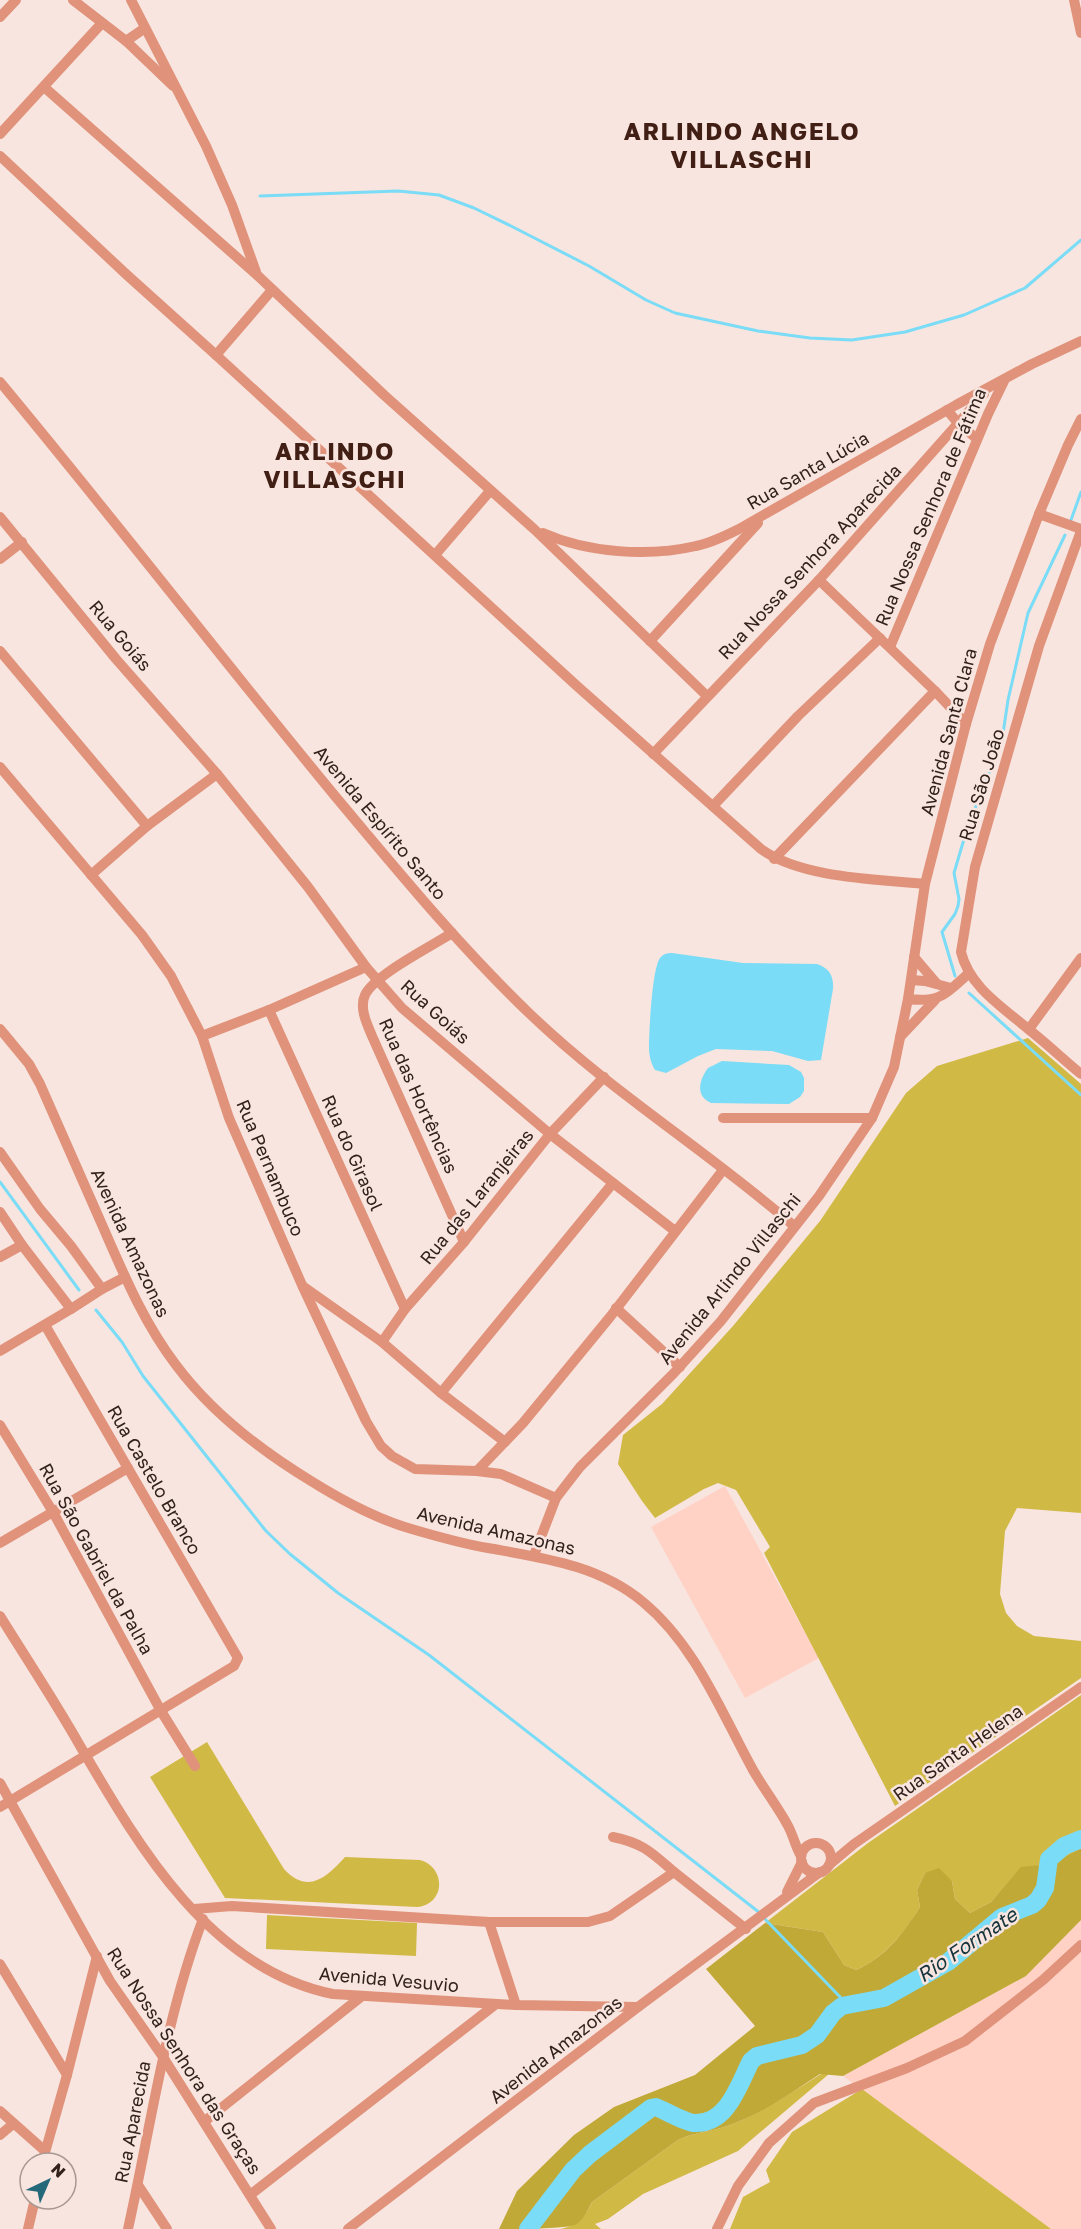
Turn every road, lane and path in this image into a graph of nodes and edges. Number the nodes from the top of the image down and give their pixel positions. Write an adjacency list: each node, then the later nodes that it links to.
1 (16, 0): 5 (street)
2 (73, 0): 6 (street)
3 (131, 0): 7 (street)
4 (1074, 0): 8 (street)
5 (0, 17)
6 (102, 23): 9 (street); 10 (street)
7 (145, 28): 9 (street); 11 (street)
8 (1081, 33)
9 (126, 41): 11 (street)
10 (44, 87): 12 (street); 14 (street)
11 (180, 92): 14 (street)
12 (0, 134)
13 (0, 156): 17 (street)
14 (257, 275): 15 (street)
15 (272, 290): 17 (street); 25 (street)
16 (1081, 341): 18 (street, Rua Santa Lúcia)
17 (216, 355): 32 (street)
18 (1004, 381): 20 (street, Rua Santa Lúcia); 24 (street, Rua Nossa Senhora de Fátima)
19 (0, 382): 50 (street, Avenida Espírito Santo)
20 (988, 389): 21 (street, Rua Santa Lúcia); 23 (street, Rua Nossa Senhora Aparecida)
21 (947, 410): 23 (street); 26 (street, Rua Santa Lúcia)
22 (1081, 419): 27 (street, Avenida Santa Clara)
23 (958, 423): 24 (street); 34 (street, Rua Nossa Senhora Aparecida)
24 (977, 439): 37 (street, Rua Nossa Senhora de Fátima)
25 (490, 491): 29 (street); 32 (street)
26 (766, 514): 29 (street, Rua Santa Lúcia); 36 (street)
27 (1039, 514): 30 (street); 41 (street, Avenida Santa Clara)
28 (0, 517): 31 (street, Rua Goiás)
29 (534, 529): 36 (street)
30 (1081, 530): 54 (street, Rua São João)
31 (21, 542): 33 (street); 44 (street, Rua Goiás)
32 (435, 555): 42 (street)
33 (0, 559)
34 (819, 580): 35 (street); 40 (street, Rua Nossa Senhora Aparecida)
35 (880, 638): 37 (street); 45 (street)
36 (650, 641): 40 (street)
37 (890, 647): 39 (street)
38 (0, 651): 46 (street)
39 (935, 691): 41 (street); 47 (street)
40 (707, 696): 42 (street, Rua Nossa Senhora Aparecida)
41 (966, 724): 49 (street, Avenida Santa Clara)
42 (653, 754): 45 (street)
43 (0, 767): 48 (street, Rua Pernambuco)
44 (217, 774): 46 (street); 53 (street, Rua Goiás)
45 (713, 806): 47 (street)
46 (147, 826): 48 (street)
47 (774, 859): 49 (street)
48 (91, 875): 64 (street, Rua Pernambuco)
49 (925, 885): 51 (street, Avenida Santa Clara)
50 (452, 933): 55 (street, Rua das Hortências); 68 (street, Avenida Espírito Santo)
51 (915, 957): 56 (street, Avenida Santa Clara); 57 (street)
52 (1081, 958): 63 (street)
53 (366, 967): 55 (street, Rua Goiás); 61 (street)
54 (969, 973): 58 (street); 63 (street, Rua São João)
55 (378, 979): 71 (street, Rua Goiás); 78 (street, Rua das Hortências)
56 (911, 980): 57 (street); 59 (street, Avenida Santa Clara)
57 (937, 984): 58 (street)
58 (951, 988): 60 (street)
59 (908, 999): 60 (street); 65 (street, Avenida Santa Clara)
60 (936, 1000): 65 (street)
61 (269, 1010): 64 (street); 85 (street, Rua do Girasol)
62 (0, 1029): 81 (street, Avenida Amazonas)
63 (1029, 1029): 67 (street, Rua São João)
64 (202, 1036): 82 (street, Rua Pernambuco)
65 (900, 1037): 66 (street, Avenida Santa Clara)
66 (894, 1067): 70 (street, Avenida Arlindo Villaschi)
67 (1081, 1074)
68 (604, 1077): 71 (street, Rua das Laranjeiras); 73 (street, Avenida Espírito Santo)
69 (723, 1118): 70 (street)
70 (872, 1118): 76 (street, Avenida Arlindo Villaschi)
71 (550, 1134): 74 (street, Rua Goiás); 78 (street, Rua das Laranjeiras)
72 (0, 1152): 83 (street)
73 (723, 1170): 76 (street, Avenida Espírito Santo); 77 (street)
74 (613, 1183): 77 (street, Rua Goiás); 91 (street)
75 (0, 1212): 79 (street)
76 (794, 1226): 90 (street, Avenida Arlindo Villaschi)
77 (675, 1231): 84 (street)
78 (464, 1242): 85 (street, Rua das Laranjeiras)
79 (22, 1245): 80 (street); 86 (street)
80 (0, 1257)
81 (125, 1277): 83 (street); 99 (street, Avenida Amazonas)
82 (302, 1285): 88 (street); 95 (street, Rua Pernambuco)
83 (102, 1289): 86 (street)
84 (616, 1308): 90 (street); 93 (street)
85 (405, 1309): 88 (street, Rua das Laranjeiras)
86 (71, 1310): 87 (street)
87 (45, 1325): 89 (street); 94 (street, Rua Castelo Branco)
88 (382, 1342): 91 (street)
89 (0, 1351)
90 (680, 1367): 96 (street, Avenida Arlindo Villaschi)
91 (441, 1393): 93 (street)
92 (0, 1425): 97 (street, Rua São Gabriel da Palha)
93 (505, 1442): 95 (street)
94 (128, 1468): 97 (street); 102 (street, Rua Castelo Branco)
95 (477, 1471): 96 (street, Rua Pernambuco)
96 (556, 1498): 99 (street, Avenida Arlindo Villaschi)
97 (53, 1512): 98 (street); 102 (street, Rua São Gabriel da Palha)
98 (0, 1543)
99 (534, 1556): 108 (street, Avenida Amazonas)
100 (0, 1616): 103 (street, Avenida Vesuvio)
101 (1081, 1688): 111 (street, Rua Santa Helena)
102 (161, 1711): 103 (street); 104 (street, Rua São Gabriel da Palha)
103 (86, 1756): 106 (street); 118 (street, Avenida Vesuvio)
104 (195, 1766)
105 (0, 1784): 106 (street, Rua Nossa Senhora das Graças)
106 (10, 1800): 107 (street); 123 (street, Rua Nossa Senhora das Graças)
107 (0, 1807)
108 (788, 1826): 110 (street, Avenida Amazonas); 113 (street, Avenida Amazonas)
109 (613, 1837): 115 (street)
110 (814, 1844): 112 (street); 113 (street)
111 (854, 1844): 112 (street, Rua Santa Helena); 114 (street, Rua Santa Helena)
112 (826, 1848): 114 (street)
113 (801, 1859): 116 (street); 117 (street, Avenida Amazonas)
114 (829, 1865): 116 (street)
115 (674, 1872): 120 (street); 121 (street)
116 (820, 1872): 117 (street, Avenida Amazonas)
117 (784, 1897): 121 (street, Avenida Amazonas)
118 (194, 1909): 119 (street, Avenida Vesuvio); 120 (street)
119 (203, 1919): 125 (street, Avenida Vesuvio); 129 (street, Rua Aparecida)
120 (489, 1922): 127 (street)
121 (746, 1929): 128 (street, Avenida Amazonas)
122 (1081, 1945): 145 (street)
123 (97, 1956): 129 (street, Rua Nossa Senhora das Graças); 130 (street)
124 (0, 1964): 130 (street)
125 (362, 1996): 126 (street, Avenida Vesuvio); 132 (street)
126 (496, 2004): 127 (street, Avenida Vesuvio); 137 (street)
127 (516, 2005): 128 (street, Avenida Vesuvio)
128 (638, 2007): 139 (street, Avenida Amazonas)
129 (163, 2057): 132 (street, Rua Nossa Senhora das Graças); 136 (street, Rua Aparecida)
130 (67, 2075): 135 (street)
131 (0, 2111): 133 (street)
132 (205, 2121): 137 (street, Rua Nossa Senhora das Graças)
133 (14, 2124): 134 (street); 135 (street)
134 (0, 2135)
135 (45, 2151)
136 (138, 2186): 141 (street, Rua Aparecida); 142 (street)
137 (250, 2195): 143 (street, Rua Nossa Senhora das Graças)
138 (32, 2211): 140 (street)
139 (362, 2225): 144 (street, Avenida Amazonas)
140 (28, 2229)
141 (129, 2229)
142 (167, 2229)
143 (271, 2229)
144 (348, 2229)
145 (717, 2229)

